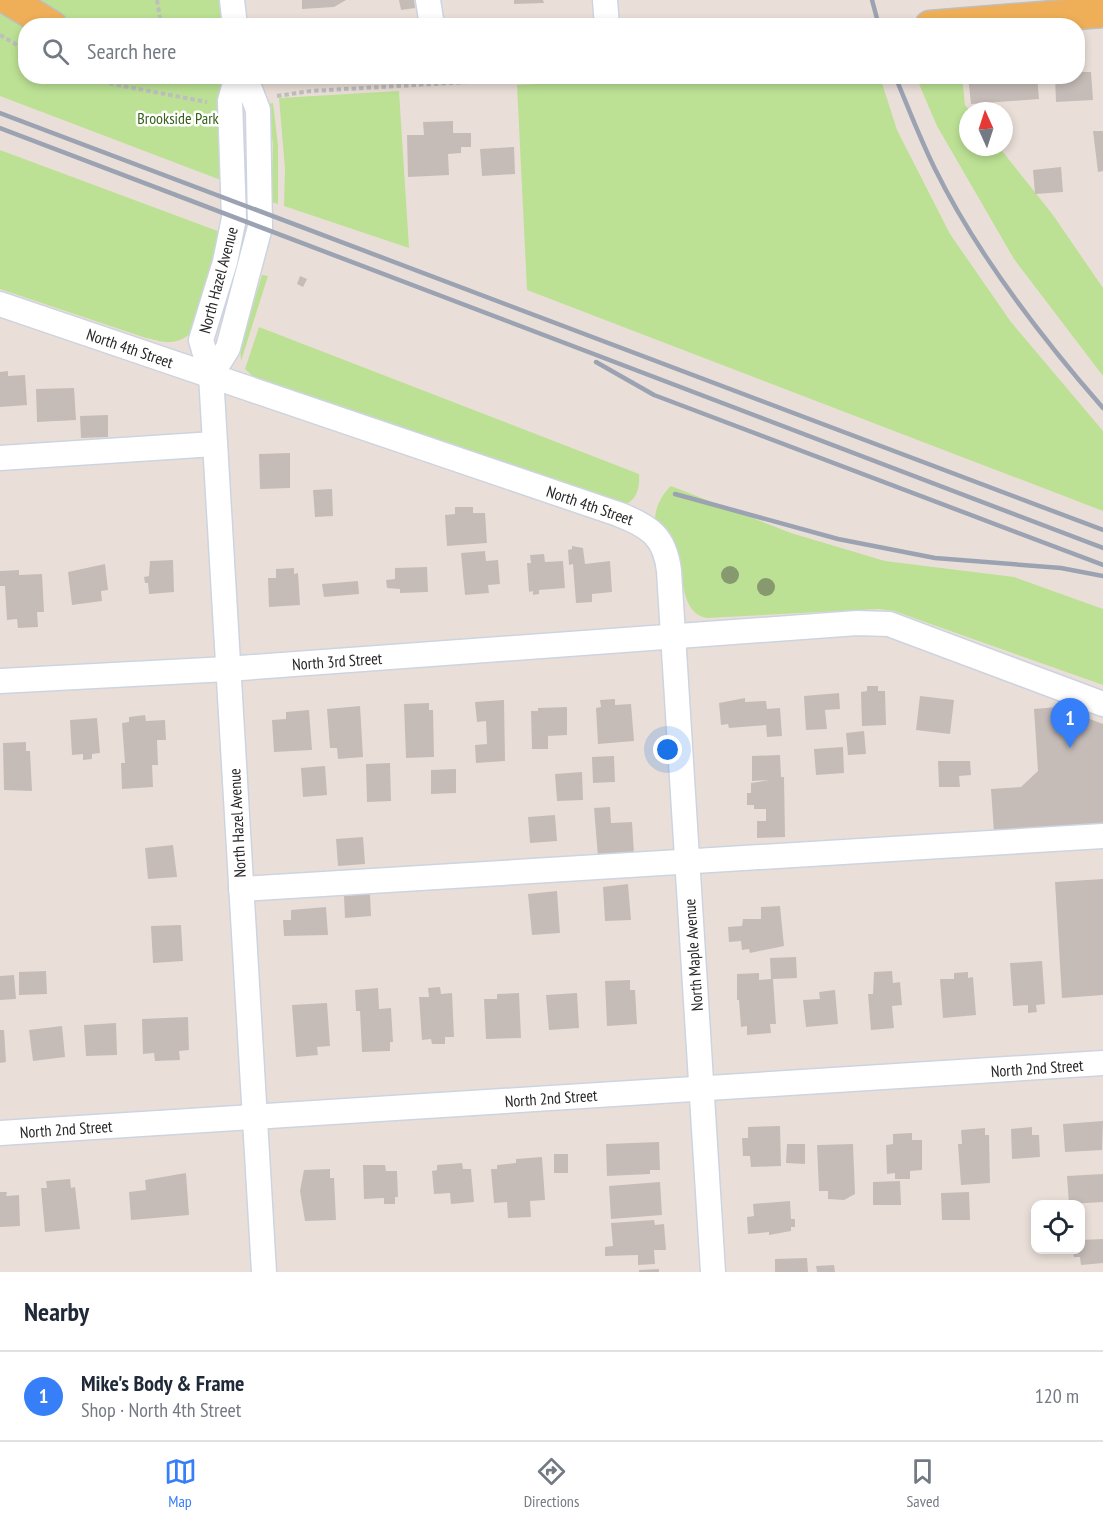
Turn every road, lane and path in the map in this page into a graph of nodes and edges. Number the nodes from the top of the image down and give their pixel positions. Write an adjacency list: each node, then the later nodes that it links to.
1 (9, 0): 7 (main road)
2 (157, 0): 8 (path)
3 (232, 0): 9 (street)
4 (428, 0): 10 (street)
5 (605, 0): 11 (street)
6 (1103, 12): 12 (main road)
7 (39, 18)
8 (160, 18)
9 (234, 18)
10 (431, 18)
11 (606, 18)
12 (1029, 18)
13 (0, 35): 14 (path)
14 (18, 45)
15 (112, 84): 20 (path)
16 (235, 84): 22 (street, North Hazel Avenue)
17 (248, 84): 22 (street, North Hazel Avenue)
18 (441, 84): 19 (path)
19 (275, 97)
20 (212, 102)
21 (0, 304): 22 (street, North 4th Street)
22 (211, 375): 23 (street, North Hazel Avenue); 25 (street, North 4th Street)
23 (214, 444): 24 (street); 26 (street, North Hazel Avenue)
24 (0, 458)
25 (674, 638): 26 (street, North 3rd Street); 28 (street); 30 (street, North Maple Avenue)
26 (227, 669): 27 (street, North 3rd Street); 31 (street, North Hazel Avenue)
27 (0, 681)
28 (1103, 704)
29 (1103, 836): 30 (street)
30 (688, 861): 31 (street); 33 (street, North Maple Avenue)
31 (241, 889): 34 (street, North Hazel Avenue)
32 (1103, 1063): 33 (street, North 2nd Street)
33 (702, 1088): 34 (street, North 2nd Street); 37 (street, North Maple Avenue)
34 (254, 1117): 35 (street, North 2nd Street); 36 (street, North Hazel Avenue)
35 (0, 1133)
36 (264, 1272)
37 (713, 1272)

